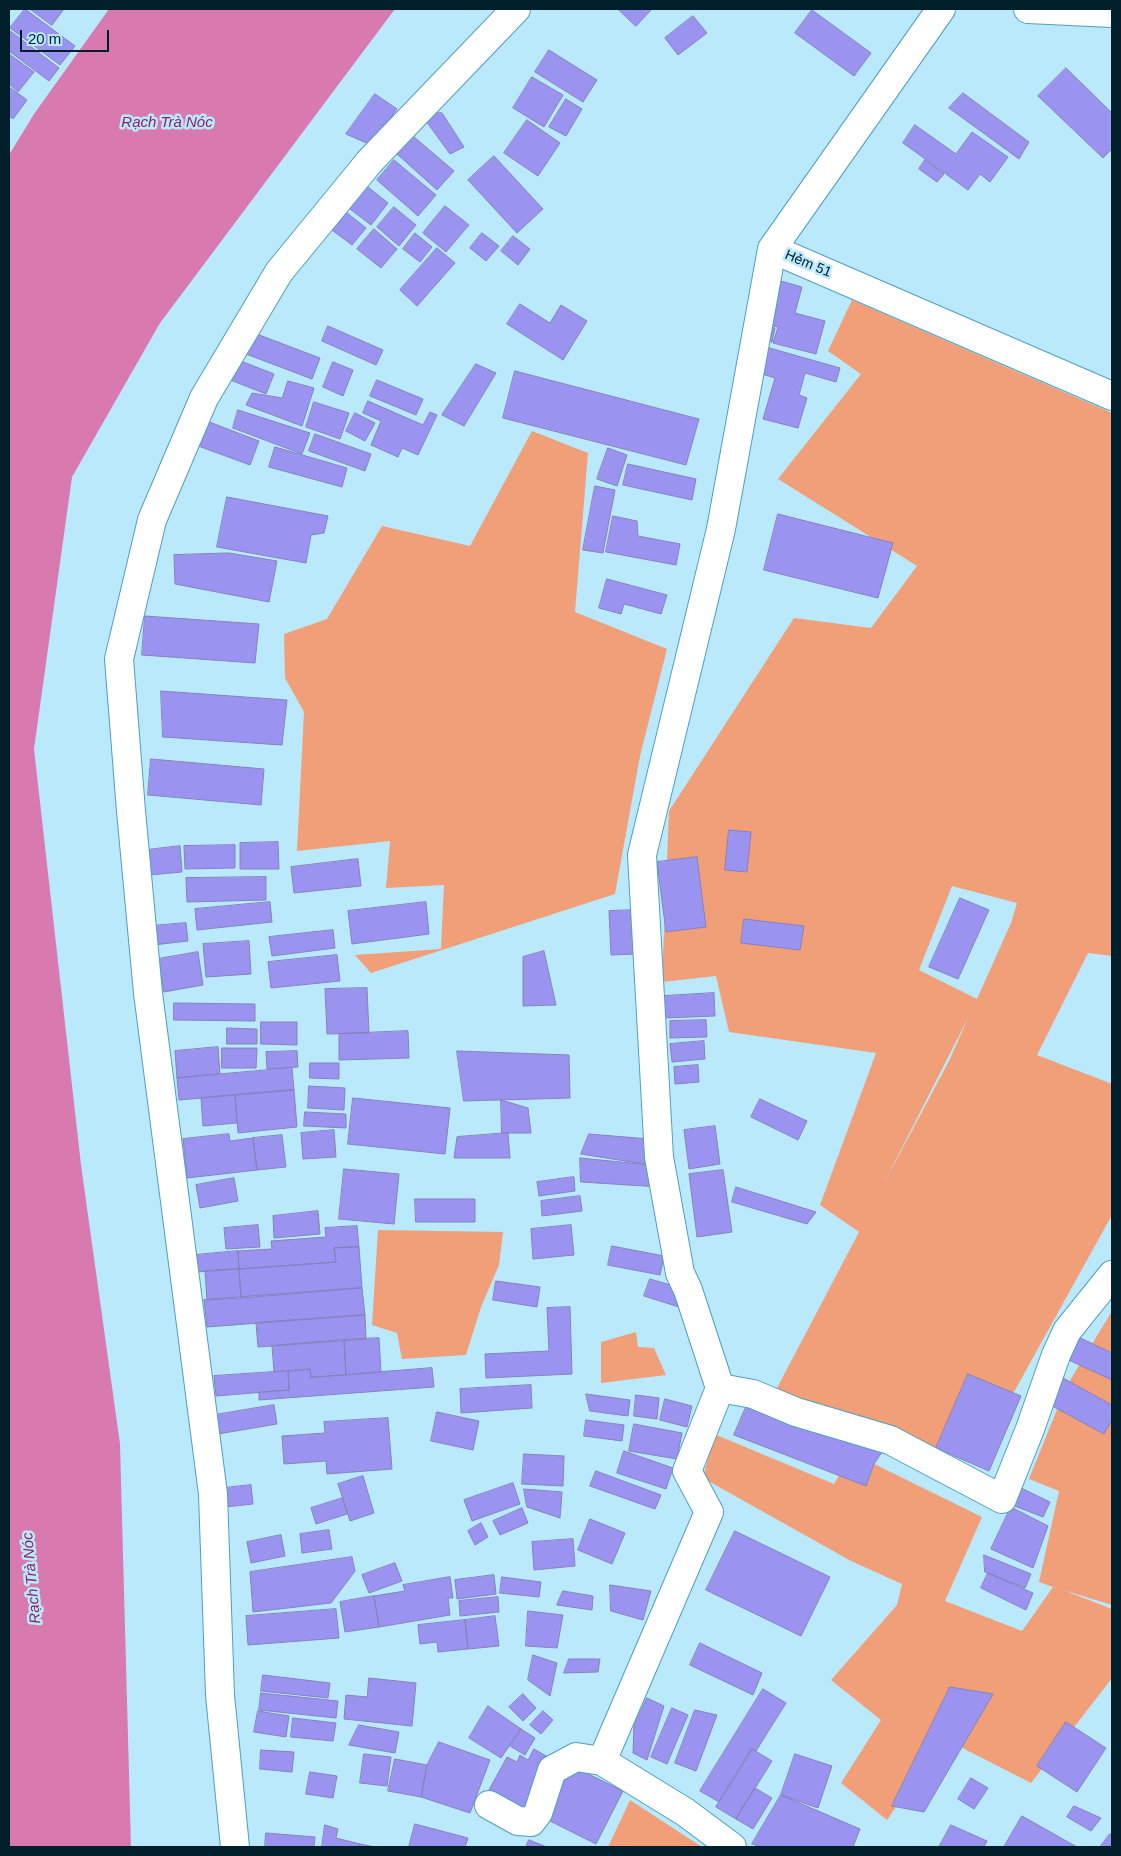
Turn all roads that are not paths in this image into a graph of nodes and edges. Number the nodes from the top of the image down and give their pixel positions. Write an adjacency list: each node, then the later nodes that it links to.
1 (516, 9): 11 (street)
2 (941, 9): 5 (street, Hẻm 51)
3 (1028, 9): 4 (street)
4 (1112, 13)
5 (772, 249): 6 (street, Hẻm 51); 8 (street)
6 (1112, 396)
7 (1112, 1275): 8 (street)
8 (720, 1388): 9 (street)
9 (602, 1761): 10 (street); 12 (street)
10 (489, 1805)
11 (235, 1847)
12 (732, 1847)

